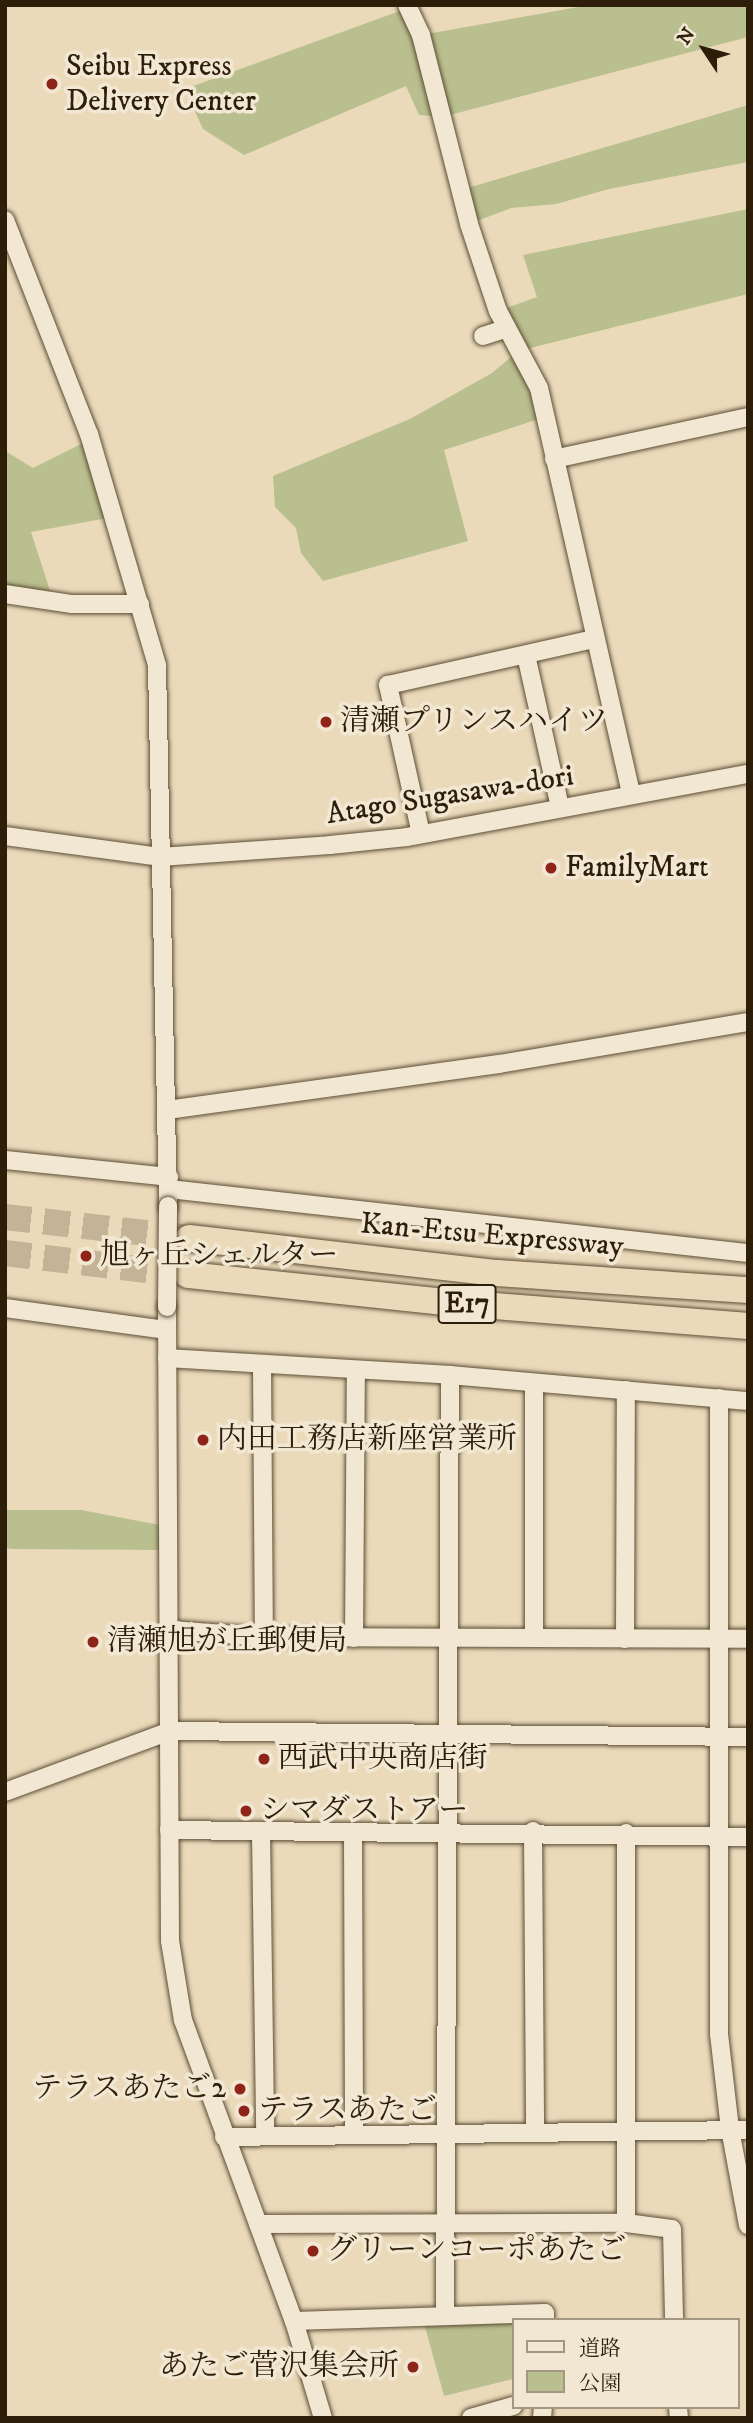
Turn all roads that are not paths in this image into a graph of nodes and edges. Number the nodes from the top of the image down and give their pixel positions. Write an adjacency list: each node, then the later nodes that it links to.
1 (407, 5): 3 (street)
2 (5, 220): 8 (street)
3 (504, 329): 4 (street); 6 (street)
4 (484, 336)
5 (748, 417): 6 (street)
6 (554, 459): 9 (street)
7 (5, 594): 8 (street)
8 (140, 604): 16 (street)
9 (594, 639): 10 (street); 12 (street)
10 (526, 654): 13 (street); 14 (street)
11 (748, 774): 12 (street, Atago Sugasawa-dori)
12 (631, 794): 13 (street, Atago Sugasawa-dori)
13 (560, 807): 14 (street, Atago Sugasawa-dori)
14 (421, 834): 16 (street, Atago Sugasawa-dori)
15 (5, 836): 16 (street, Atago Sugasawa-dori)
16 (160, 857): 18 (street)
17 (748, 1022): 18 (street)
18 (167, 1110): 20 (street)
19 (5, 1160): 20 (street)
20 (169, 1191): 22 (street); 27 (street, bridge)
21 (189, 1238): 24 (highway, Kan-Etsu Expressway / E17)
22 (748, 1253)
23 (188, 1275): 26 (highway, E17)
24 (748, 1290)
25 (5, 1308): 27 (street)
26 (748, 1326)
27 (166, 1330): 28 (street)
28 (167, 1358): 29 (street); 36 (street)
29 (262, 1364): 30 (street); 37 (street)
30 (356, 1370): 31 (street); 38 (street)
31 (450, 1375): 32 (street); 40 (street)
32 (534, 1383): 33 (street); 39 (street)
33 (626, 1390): 34 (street); 41 (street)
34 (719, 1398): 35 (street); 42 (street)
35 (748, 1401)
36 (171, 1630): 37 (street); 44 (street)
37 (264, 1637): 38 (street)
38 (354, 1638): 40 (street)
39 (534, 1638): 40 (street); 41 (street)
40 (446, 1639): 45 (street)
41 (625, 1639): 42 (street)
42 (719, 1639): 43 (street); 46 (street)
43 (748, 1639)
44 (170, 1731): 45 (street); 48 (street); 49 (street)
45 (448, 1731): 46 (street); 52 (street)
46 (721, 1737): 47 (street); 55 (street)
47 (748, 1737)
48 (5, 1791)
49 (169, 1830): 50 (street); 63 (street)
50 (261, 1832): 51 (street); 62 (street)
51 (353, 1832): 52 (street); 58 (street)
52 (447, 1832): 53 (street); 60 (street)
53 (533, 1832): 54 (street); 59 (street)
54 (626, 1833): 55 (street); 61 (street)
55 (718, 1837): 56 (street); 57 (street)
56 (748, 1837)
57 (739, 2130): 61 (street); 67 (street)
58 (354, 2133): 60 (street); 62 (street)
59 (535, 2133): 60 (street); 61 (street)
60 (443, 2134): 64 (street)
61 (629, 2134): 65 (street)
62 (265, 2136): 63 (street)
63 (224, 2137): 66 (street)
64 (444, 2222): 65 (street); 66 (street); 68 (street)
65 (626, 2223): 70 (street)
66 (258, 2224): 71 (street)
67 (748, 2225)
68 (444, 2316): 69 (street); 71 (street)
69 (545, 2318)
70 (674, 2318)
71 (294, 2321): 73 (street)
72 (512, 2406): 74 (street)
73 (323, 2418)
74 (471, 2418)

